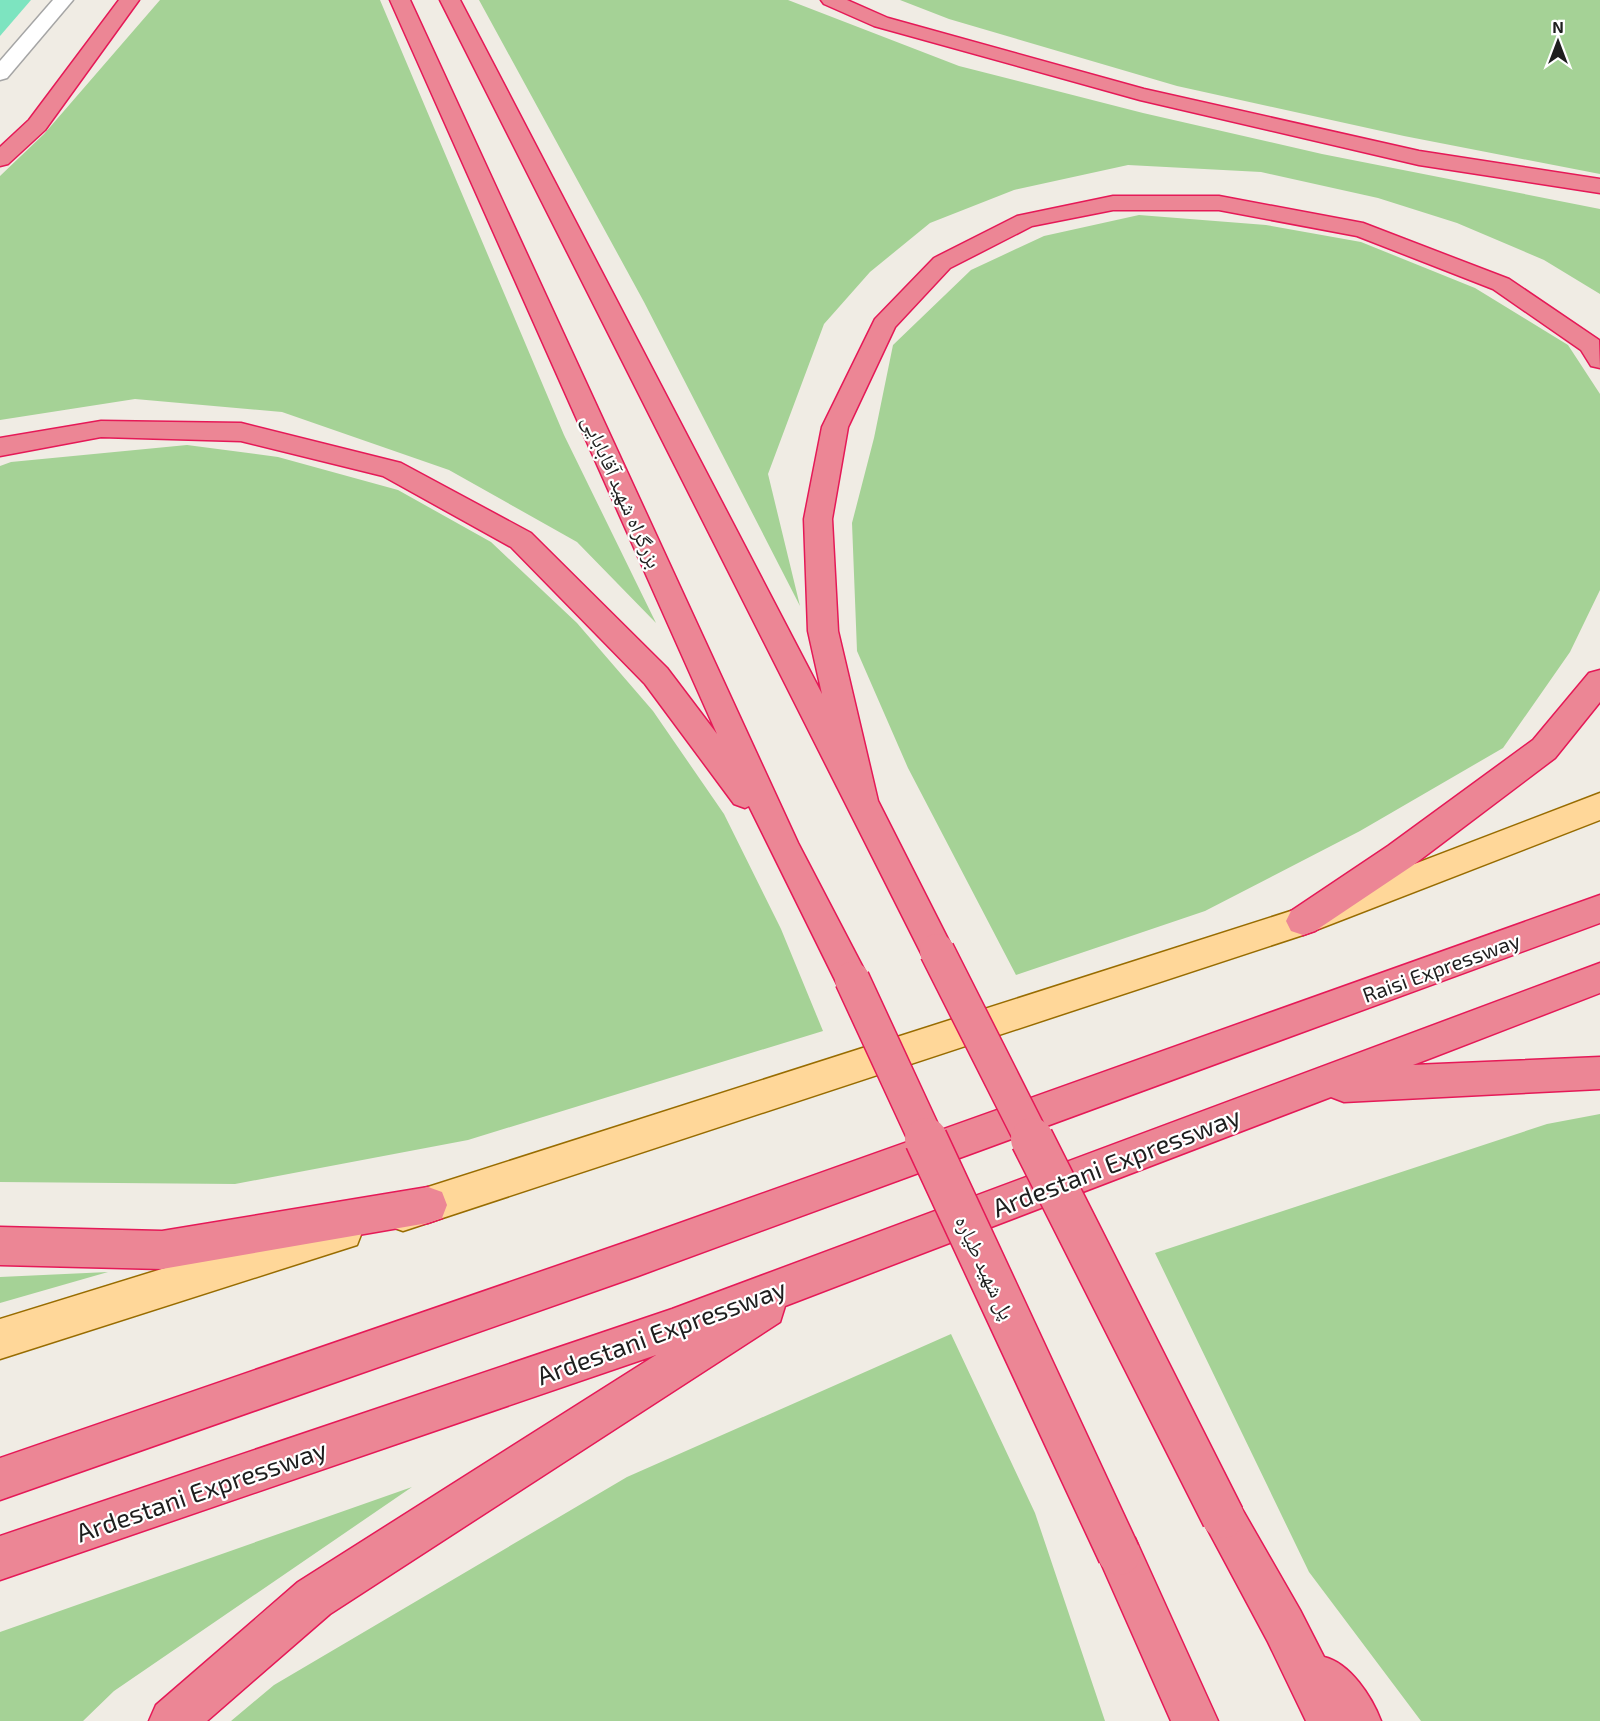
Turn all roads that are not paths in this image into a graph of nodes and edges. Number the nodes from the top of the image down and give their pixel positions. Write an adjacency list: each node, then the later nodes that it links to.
1 (63, 0): 6 (lane)
2 (129, 0): 7 (highway)
3 (400, 0): 14 (highway, بزرگراه شهید آقابابایی)
4 (450, 0): 12 (highway)
5 (831, 0): 8 (highway)
6 (0, 74)
7 (0, 159)
8 (1600, 186)
9 (1600, 360): 12 (highway)
10 (0, 447): 14 (highway)
11 (1600, 681): 16 (highway)
12 (862, 801): 28 (highway, bridge)
13 (1600, 806): 16 (main road)
14 (783, 846): 18 (highway, بزرگراه شهید آقابابایی)
15 (1600, 909): 25 (highway, Raisi Expressway)
16 (1303, 921): 21 (main road)
17 (1600, 978): 20 (highway)
18 (852, 979): 26 (highway, پل شهید طیاره, bridge)
19 (1600, 1073): 20 (highway)
20 (1315, 1086): 23 (highway, Ardestani Expressway)
21 (428, 1205): 22 (highway); 24 (main road)
22 (0, 1246)
23 (824, 1271): 27 (highway, Ardestani Expressway); 29 (highway)
24 (0, 1339)
25 (0, 1479)
26 (1119, 1554): 30 (highway); 31 (highway)
27 (0, 1558)
28 (1284, 1626): 32 (highway); 33 (highway)
29 (172, 1721)
30 (1174, 1721)
31 (1195, 1721)
32 (1331, 1721)
33 (1358, 1721)

